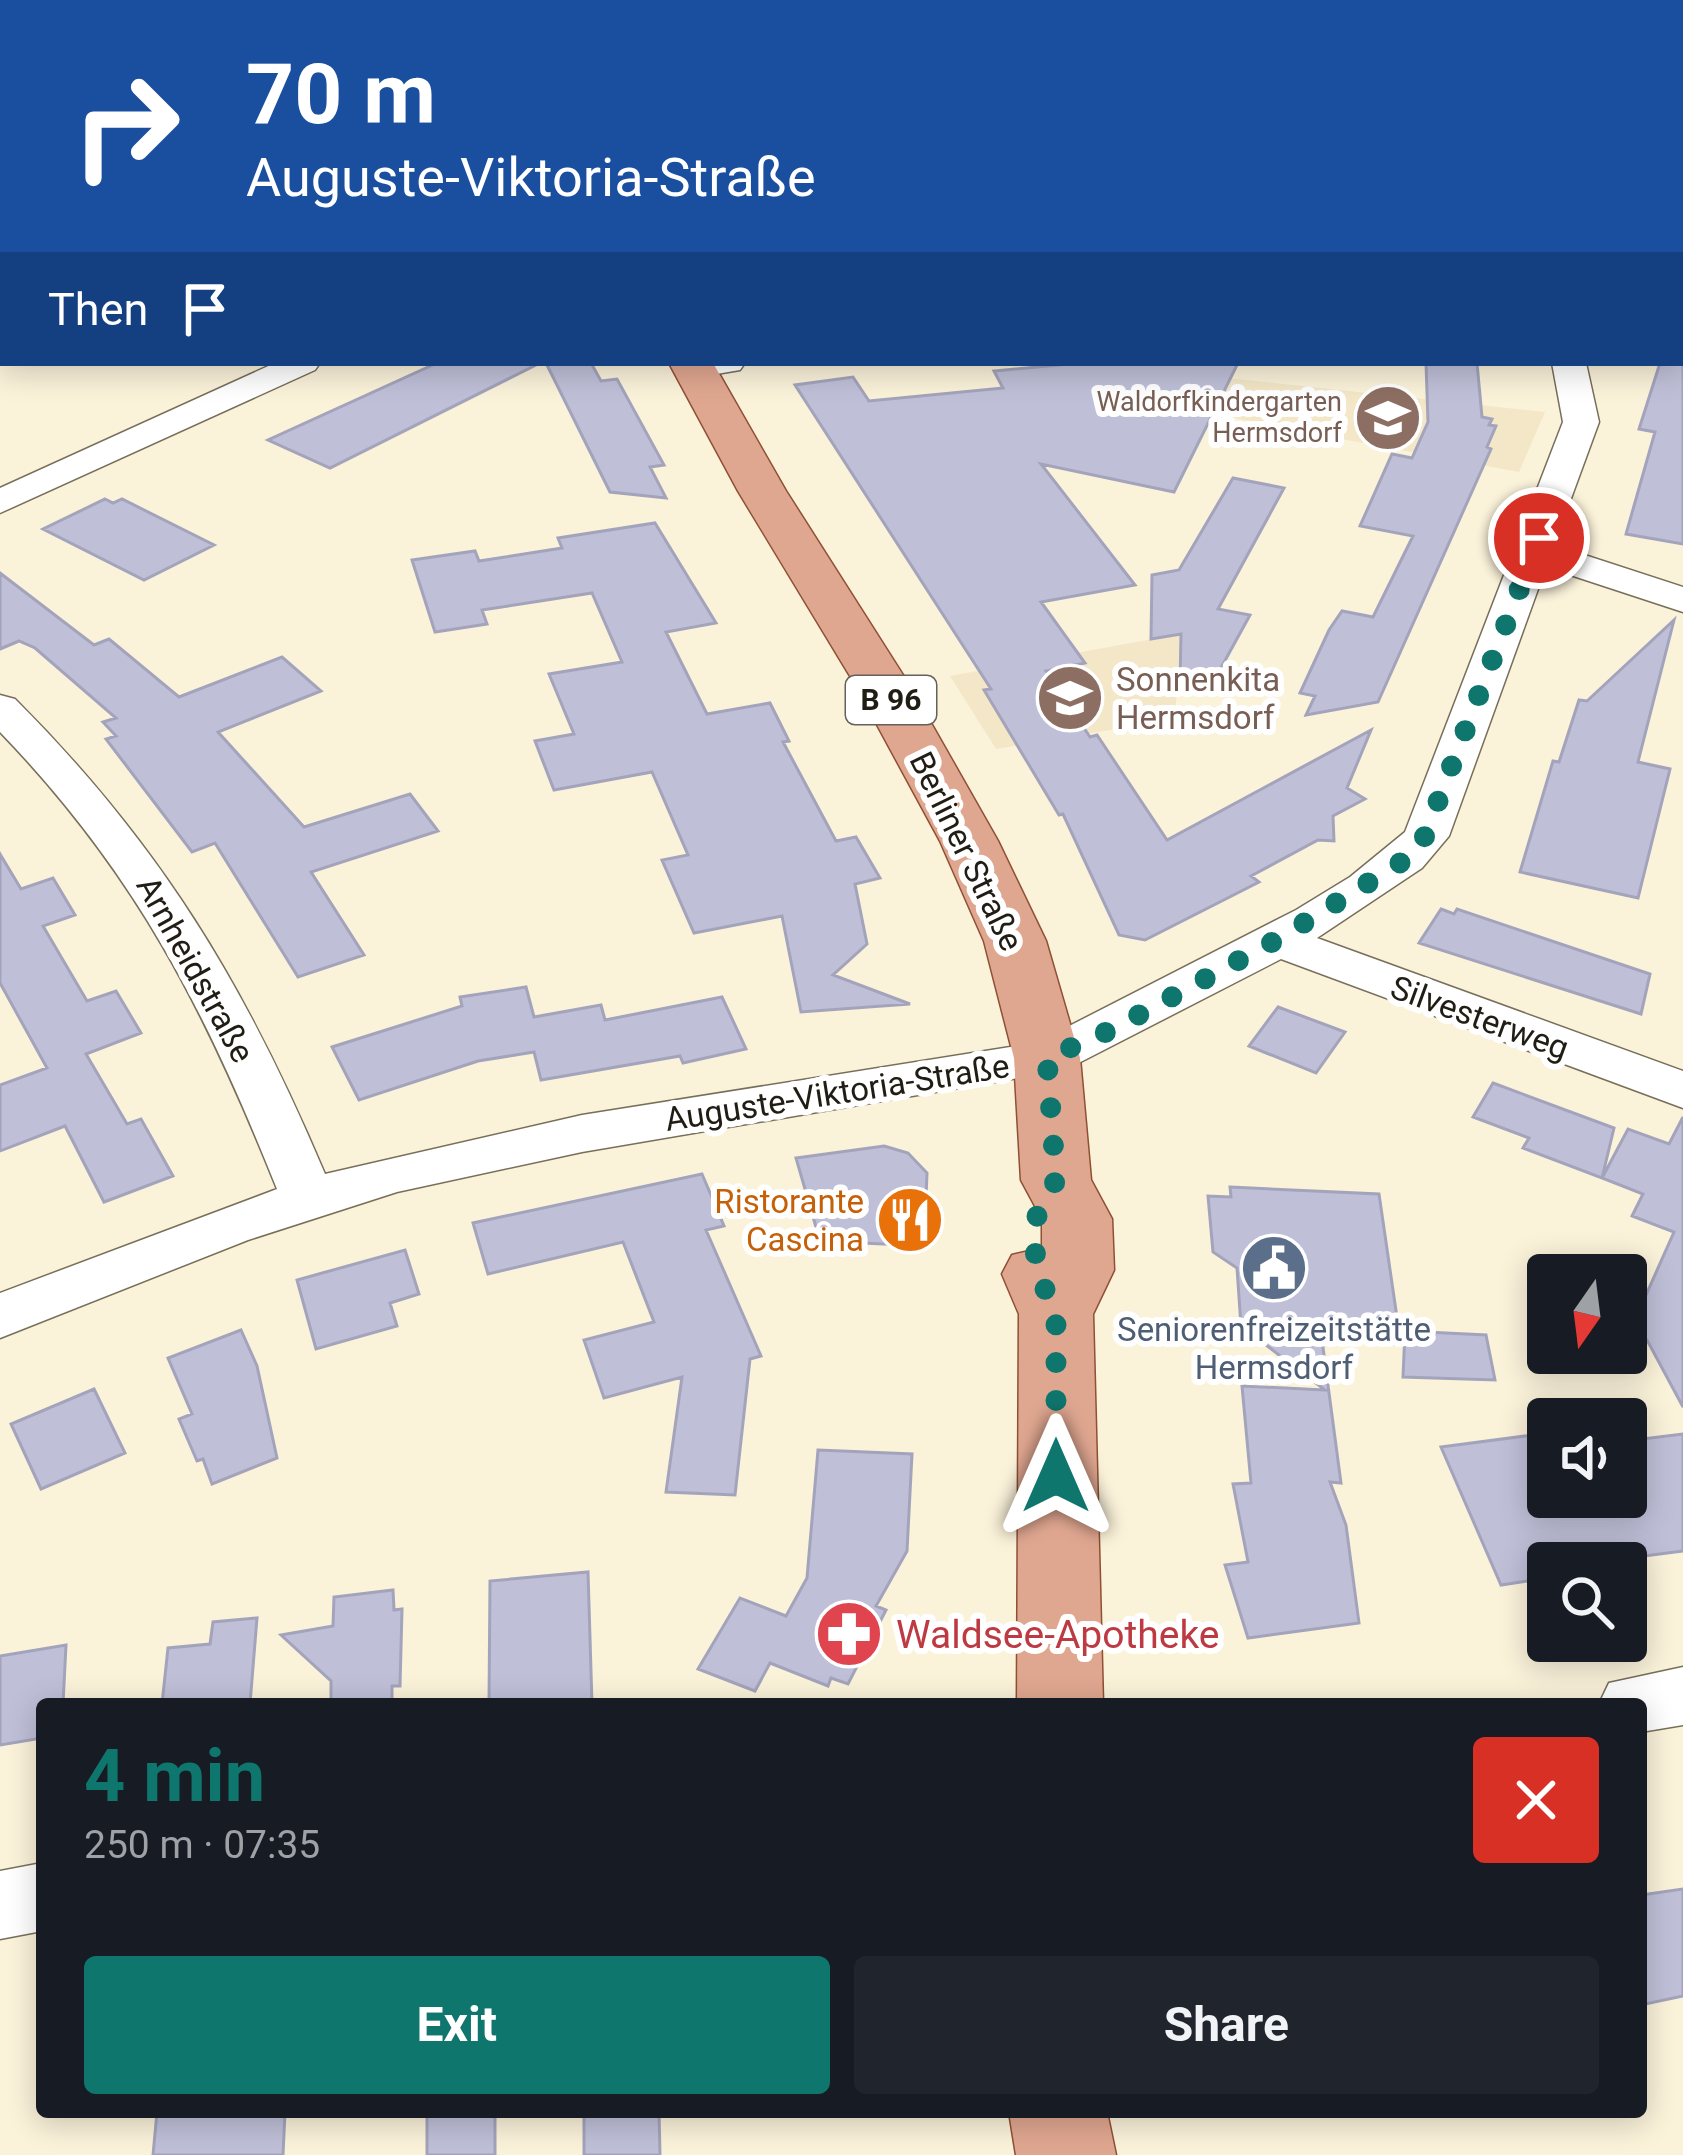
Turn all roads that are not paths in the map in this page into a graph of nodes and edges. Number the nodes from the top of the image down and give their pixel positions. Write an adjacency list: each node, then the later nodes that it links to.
1 (296, 366): 4 (street)
2 (704, 366): 9 (main road, Berliner Straße / B 96)
3 (1570, 366): 5 (street, Auguste-Viktoria-Straße)
4 (0, 502)
5 (1535, 550): 6 (street); 8 (street, Auguste-Viktoria-Straße)
6 (1683, 600)
7 (0, 708): 11 (street, Arnheidstraße)
8 (1280, 938): 9 (street, Auguste-Viktoria-Straße); 10 (street, Silvesterweg)
9 (1047, 1058): 11 (street, Auguste-Viktoria-Straße); 14 (main road, Berliner Straße / B 96)
10 (1683, 1090)
11 (308, 1198): 12 (street, Auguste-Viktoria-Straße)
12 (0, 1316)
13 (1683, 1696): 15 (street)
14 (1060, 1698)
15 (1647, 1702)
16 (36, 1898): 17 (street)
17 (0, 1905)

